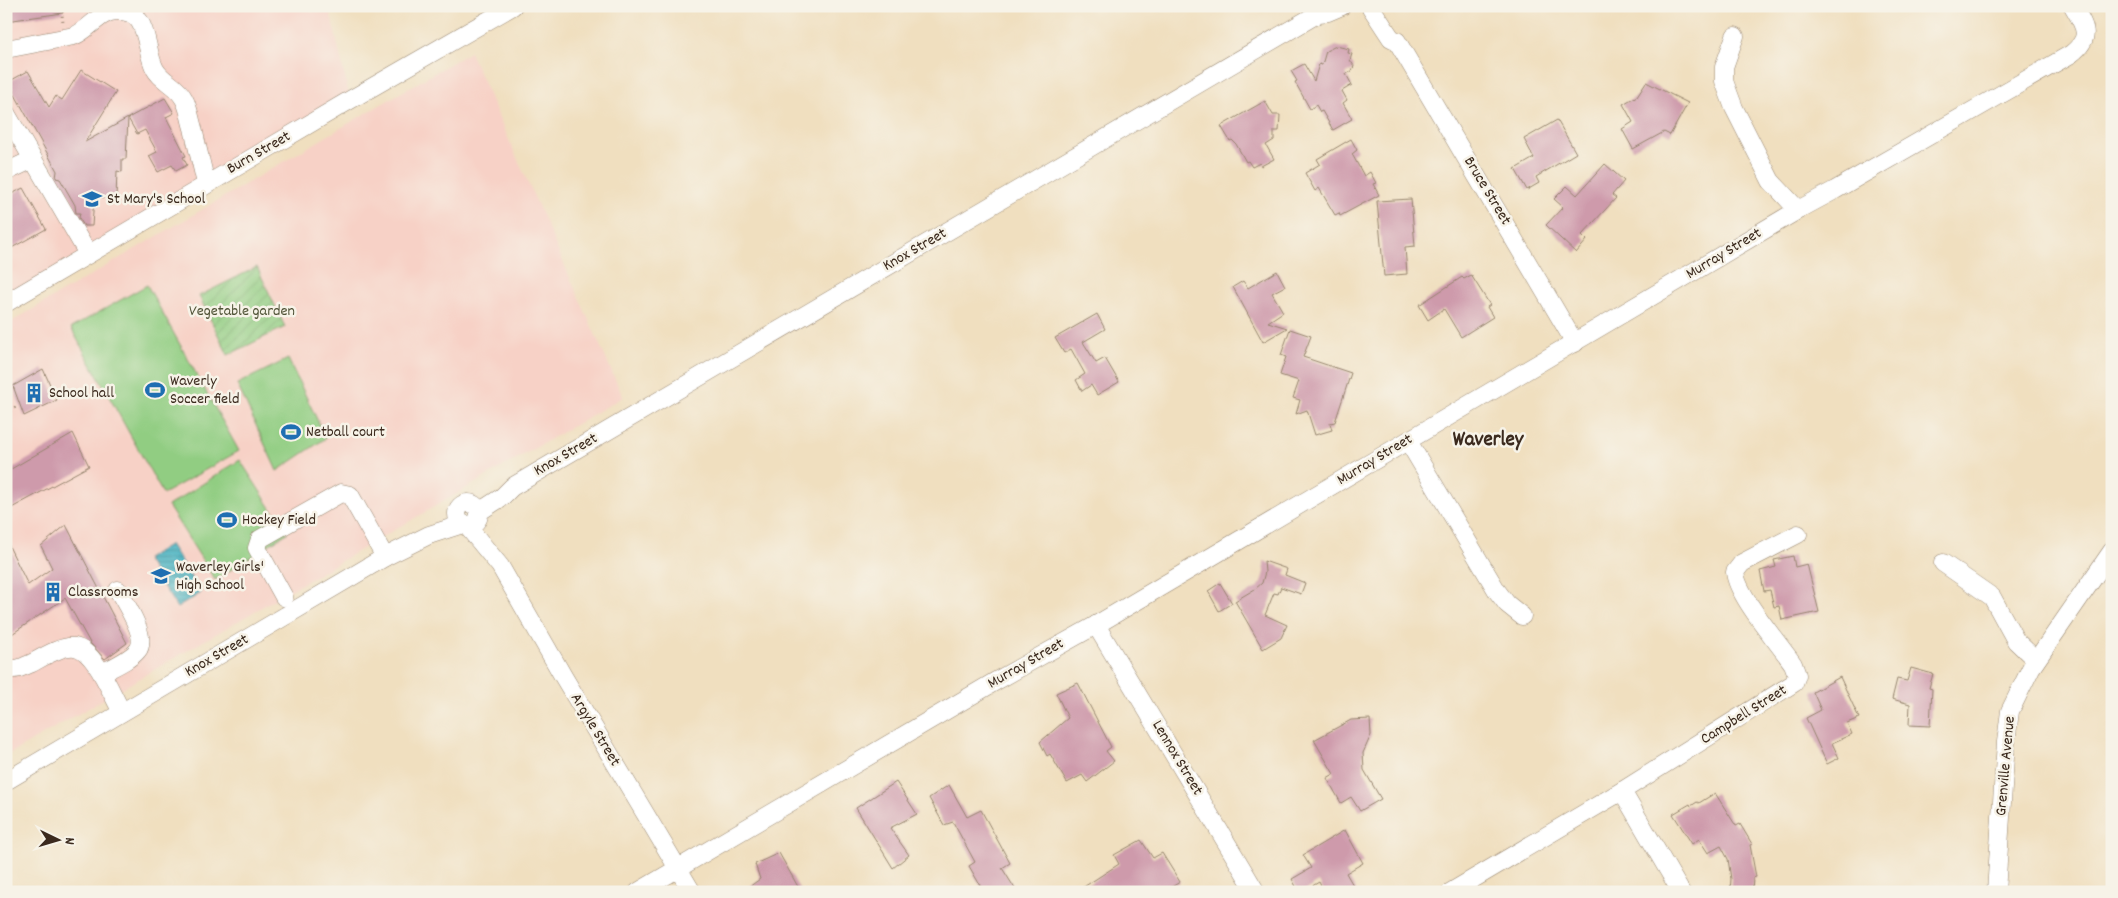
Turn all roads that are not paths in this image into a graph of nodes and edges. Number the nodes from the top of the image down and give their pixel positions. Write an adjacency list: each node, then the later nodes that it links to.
1 (513, 6): 13 (street, Burn Street)
2 (1342, 6): 5 (street, Knox Street)
3 (1370, 6): 8 (street, Bruce Street)
4 (1386, 6): 8 (street, Bruce Street)
5 (1321, 10): 19 (street, Knox Street)
6 (2075, 10): 14 (street, Murray Street)
7 (1735, 36): 14 (street)
8 (1398, 41): 17 (street, Bruce Street)
9 (6, 49): 13 (street)
10 (6, 113): 11 (street)
11 (33, 159): 12 (street); 15 (street)
12 (8, 167)
13 (206, 184): 15 (street, Burn Street)
14 (1798, 210): 17 (street, Murray Street)
15 (88, 254): 16 (street, Burn Street)
16 (6, 303)
17 (1576, 342): 18 (street, Murray Street)
18 (1408, 440): 26 (street); 27 (street, Murray Street)
19 (470, 516): 22 (street, Knox Street); 34 (street, Argyle Street)
20 (1798, 534): 33 (street, Campbell Street)
21 (2112, 551): 28 (street, Grenville Avenue)
22 (385, 557): 25 (street); 31 (street, Knox Street)
23 (1943, 563): 28 (street)
24 (118, 590): 30 (street)
25 (284, 597)
26 (1522, 616)
27 (1096, 625): 34 (street, Murray Street); 37 (street, Lennox Street)
28 (2036, 660): 40 (street, Grenville Avenue)
29 (6, 668): 30 (street)
30 (102, 673): 31 (street)
31 (122, 712): 32 (street, Knox Street)
32 (6, 780)
33 (1622, 791): 38 (street, Campbell Street); 39 (street)
34 (679, 868): 35 (street, Murray Street); 36 (street, Argyle Street)
35 (638, 892)
36 (692, 892)
37 (1256, 892)
38 (1451, 892)
39 (1681, 892)
40 (1996, 892)

